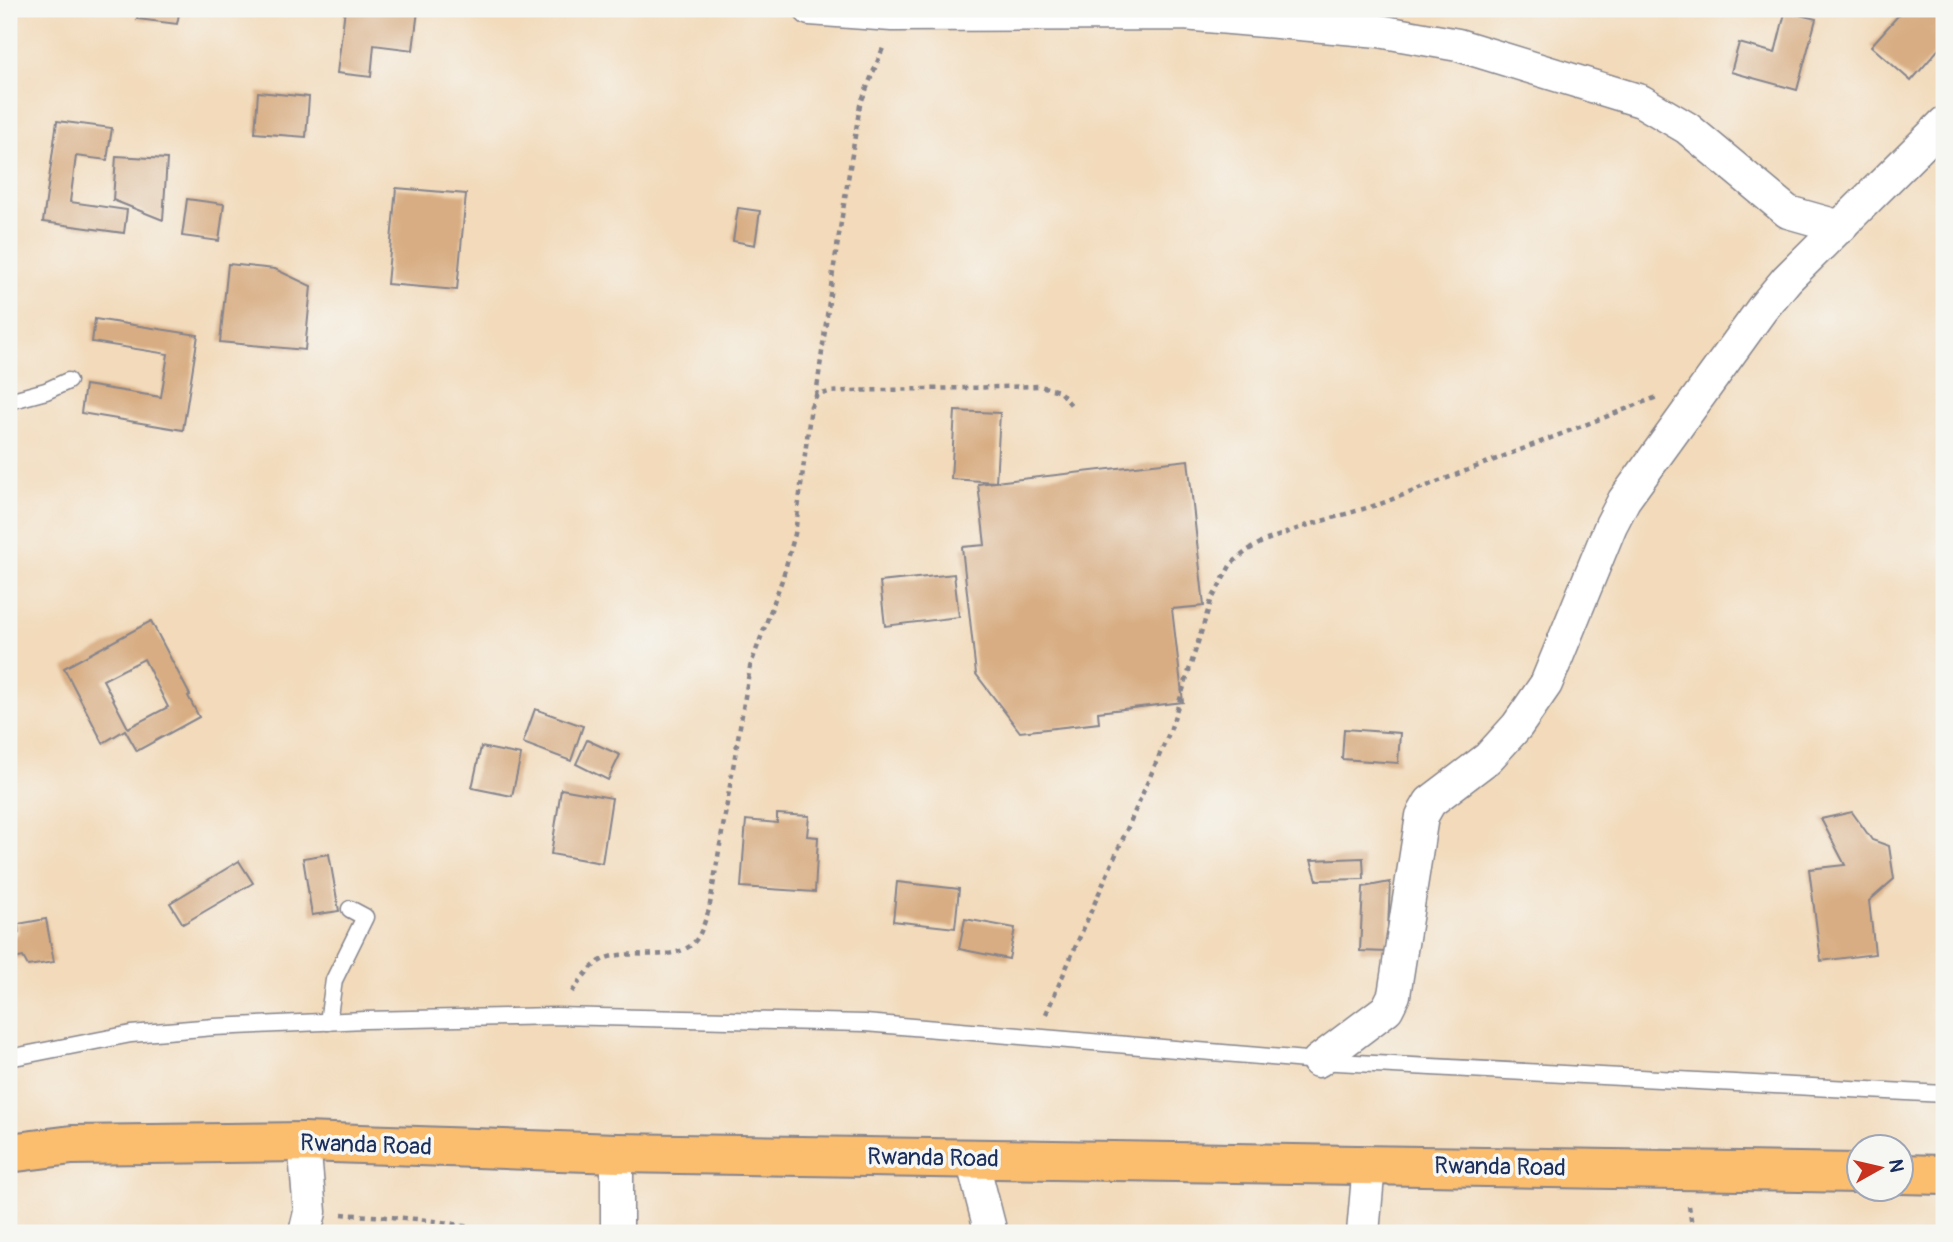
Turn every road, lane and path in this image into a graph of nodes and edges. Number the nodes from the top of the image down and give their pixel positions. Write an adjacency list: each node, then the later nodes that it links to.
1 (810, 9): 2 (street)
2 (892, 12): 4 (street); 7 (path)
3 (1944, 123): 4 (street)
4 (1841, 227): 5 (street)
5 (1714, 376): 13 (path); 15 (street)
6 (68, 382): 8 (lane)
7 (816, 396): 9 (path); 11 (path)
8 (9, 401)
9 (1072, 406)
10 (350, 909): 12 (lane)
11 (556, 1016): 12 (lane); 13 (lane)
12 (328, 1022): 14 (lane)
13 (1036, 1037): 15 (lane)
14 (9, 1058)
15 (1318, 1061): 16 (lane)
16 (1944, 1094)
17 (304, 1142): 18 (highway, Rwanda Road); 19 (highway, Rwanda Road); 25 (street)
18 (9, 1153)
19 (617, 1153): 20 (highway, Rwanda Road); 27 (street)
20 (972, 1159): 21 (highway, Rwanda Road); 28 (street)
21 (1369, 1165): 22 (highway, Rwanda Road); 29 (street)
22 (1844, 1173)
23 (1914, 1174): 24 (highway)
24 (1944, 1175)
25 (307, 1223): 26 (path)
26 (489, 1233)
27 (617, 1233)
28 (991, 1233)
29 (1363, 1233)

